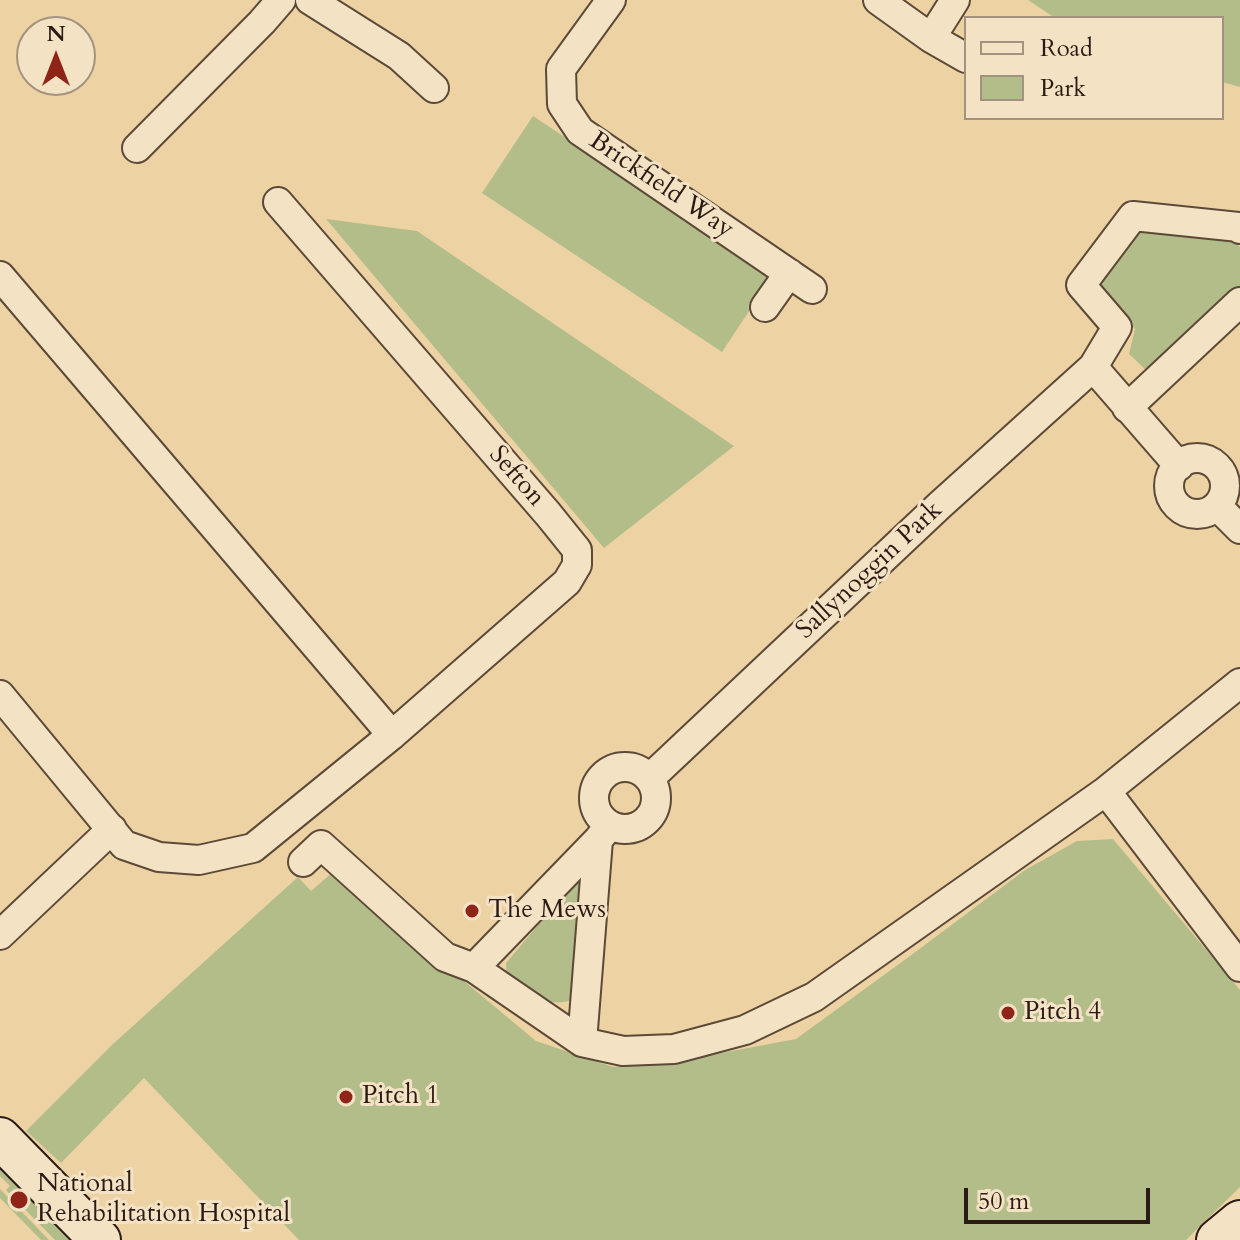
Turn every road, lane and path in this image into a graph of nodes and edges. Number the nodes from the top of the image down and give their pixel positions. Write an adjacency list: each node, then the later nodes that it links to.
1 (281, 0): 9 (street)
2 (310, 0): 8 (street)
3 (611, 0): 14 (street, Brickfield Way)
4 (878, 0): 6 (street)
5 (955, 0): 6 (street)
6 (931, 38): 7 (street)
7 (964, 57)
8 (434, 88)
9 (137, 148)
10 (278, 202): 22 (street, Sefton)
11 (1240, 229): 15 (street, Sallynoggin Park)
12 (0, 276): 22 (street)
13 (1240, 302): 16 (street)
14 (765, 307)
15 (1093, 367): 16 (street); 23 (street, Sallynoggin Park)
16 (1127, 408): 17 (street)
17 (1179, 466): 18 (street); 18 (street)
18 (1217, 506): 19 (street)
19 (1240, 529)
20 (1240, 683): 24 (street)
21 (0, 695): 25 (street, Sefton)
22 (392, 735): 25 (street, Sefton)
23 (650, 778): 26 (street); 26 (street)
24 (1106, 791): 29 (street); 31 (street)
25 (112, 829): 28 (street)
26 (604, 833): 30 (street); 31 (street)
27 (303, 862): 30 (street)
28 (0, 935)
29 (1240, 967)
30 (474, 968): 31 (street)
31 (582, 1042)
32 (0, 1138): 34 (main road)
33 (1240, 1221): 35 (main road)
34 (100, 1240)
35 (1217, 1240)

